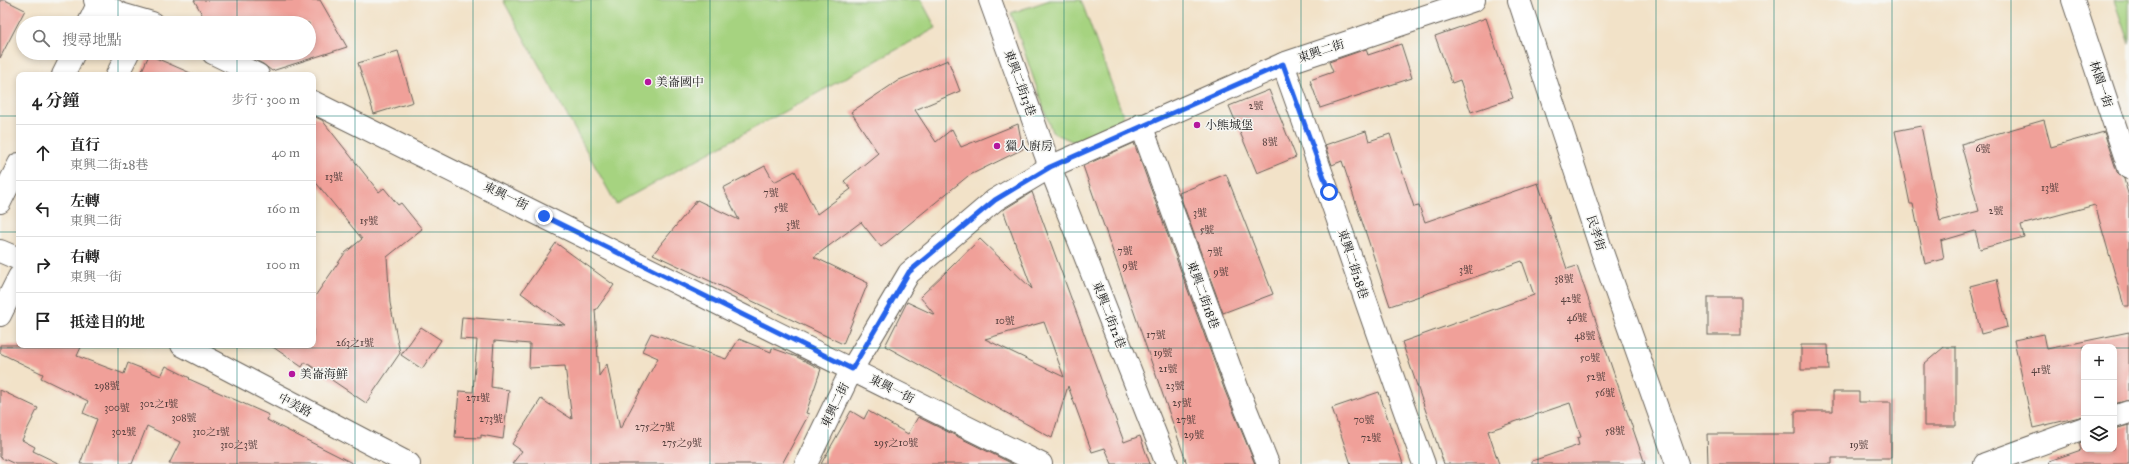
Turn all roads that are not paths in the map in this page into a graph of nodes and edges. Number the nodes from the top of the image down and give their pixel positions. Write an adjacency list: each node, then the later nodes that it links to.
1 (990, 0): 17 (street, 東興二街13巷)
2 (1474, 0): 11 (street, 東興二街)
3 (1519, 0): 36 (street, 民孝街)
4 (2073, 0): 18 (street, 林園一街)
5 (97, 1): 6 (street); 7 (street)
6 (91, 16)
7 (127, 16)
8 (70, 60): 12 (street)
9 (124, 60): 13 (street)
10 (227, 60): 14 (street)
11 (1283, 64): 16 (street, 東興二街); 35 (street, 東興二街28巷)
12 (64, 72)
13 (118, 72)
14 (252, 72)
15 (316, 103): 26 (street, 東興一街)
16 (1141, 125): 17 (street, 東興二街); 34 (street, 東興二街18巷)
17 (1050, 167): 26 (street, 東興二街); 33 (street, 東興二街12巷)
18 (2129, 168)
19 (16, 170): 20 (street)
20 (0, 202)
21 (0, 251): 22 (street)
22 (16, 258)
23 (16, 283): 24 (street)
24 (0, 316)
25 (188, 348): 30 (street, 中美路)
26 (852, 369): 31 (street, 東興二街); 32 (street, 東興一街)
27 (2129, 412): 28 (street)
28 (2117, 416)
29 (2081, 429): 37 (street)
30 (402, 462)
31 (806, 464)
32 (1041, 464)
33 (1167, 464)
34 (1268, 464)
35 (1424, 464)
36 (1677, 464)
37 (1985, 464)

